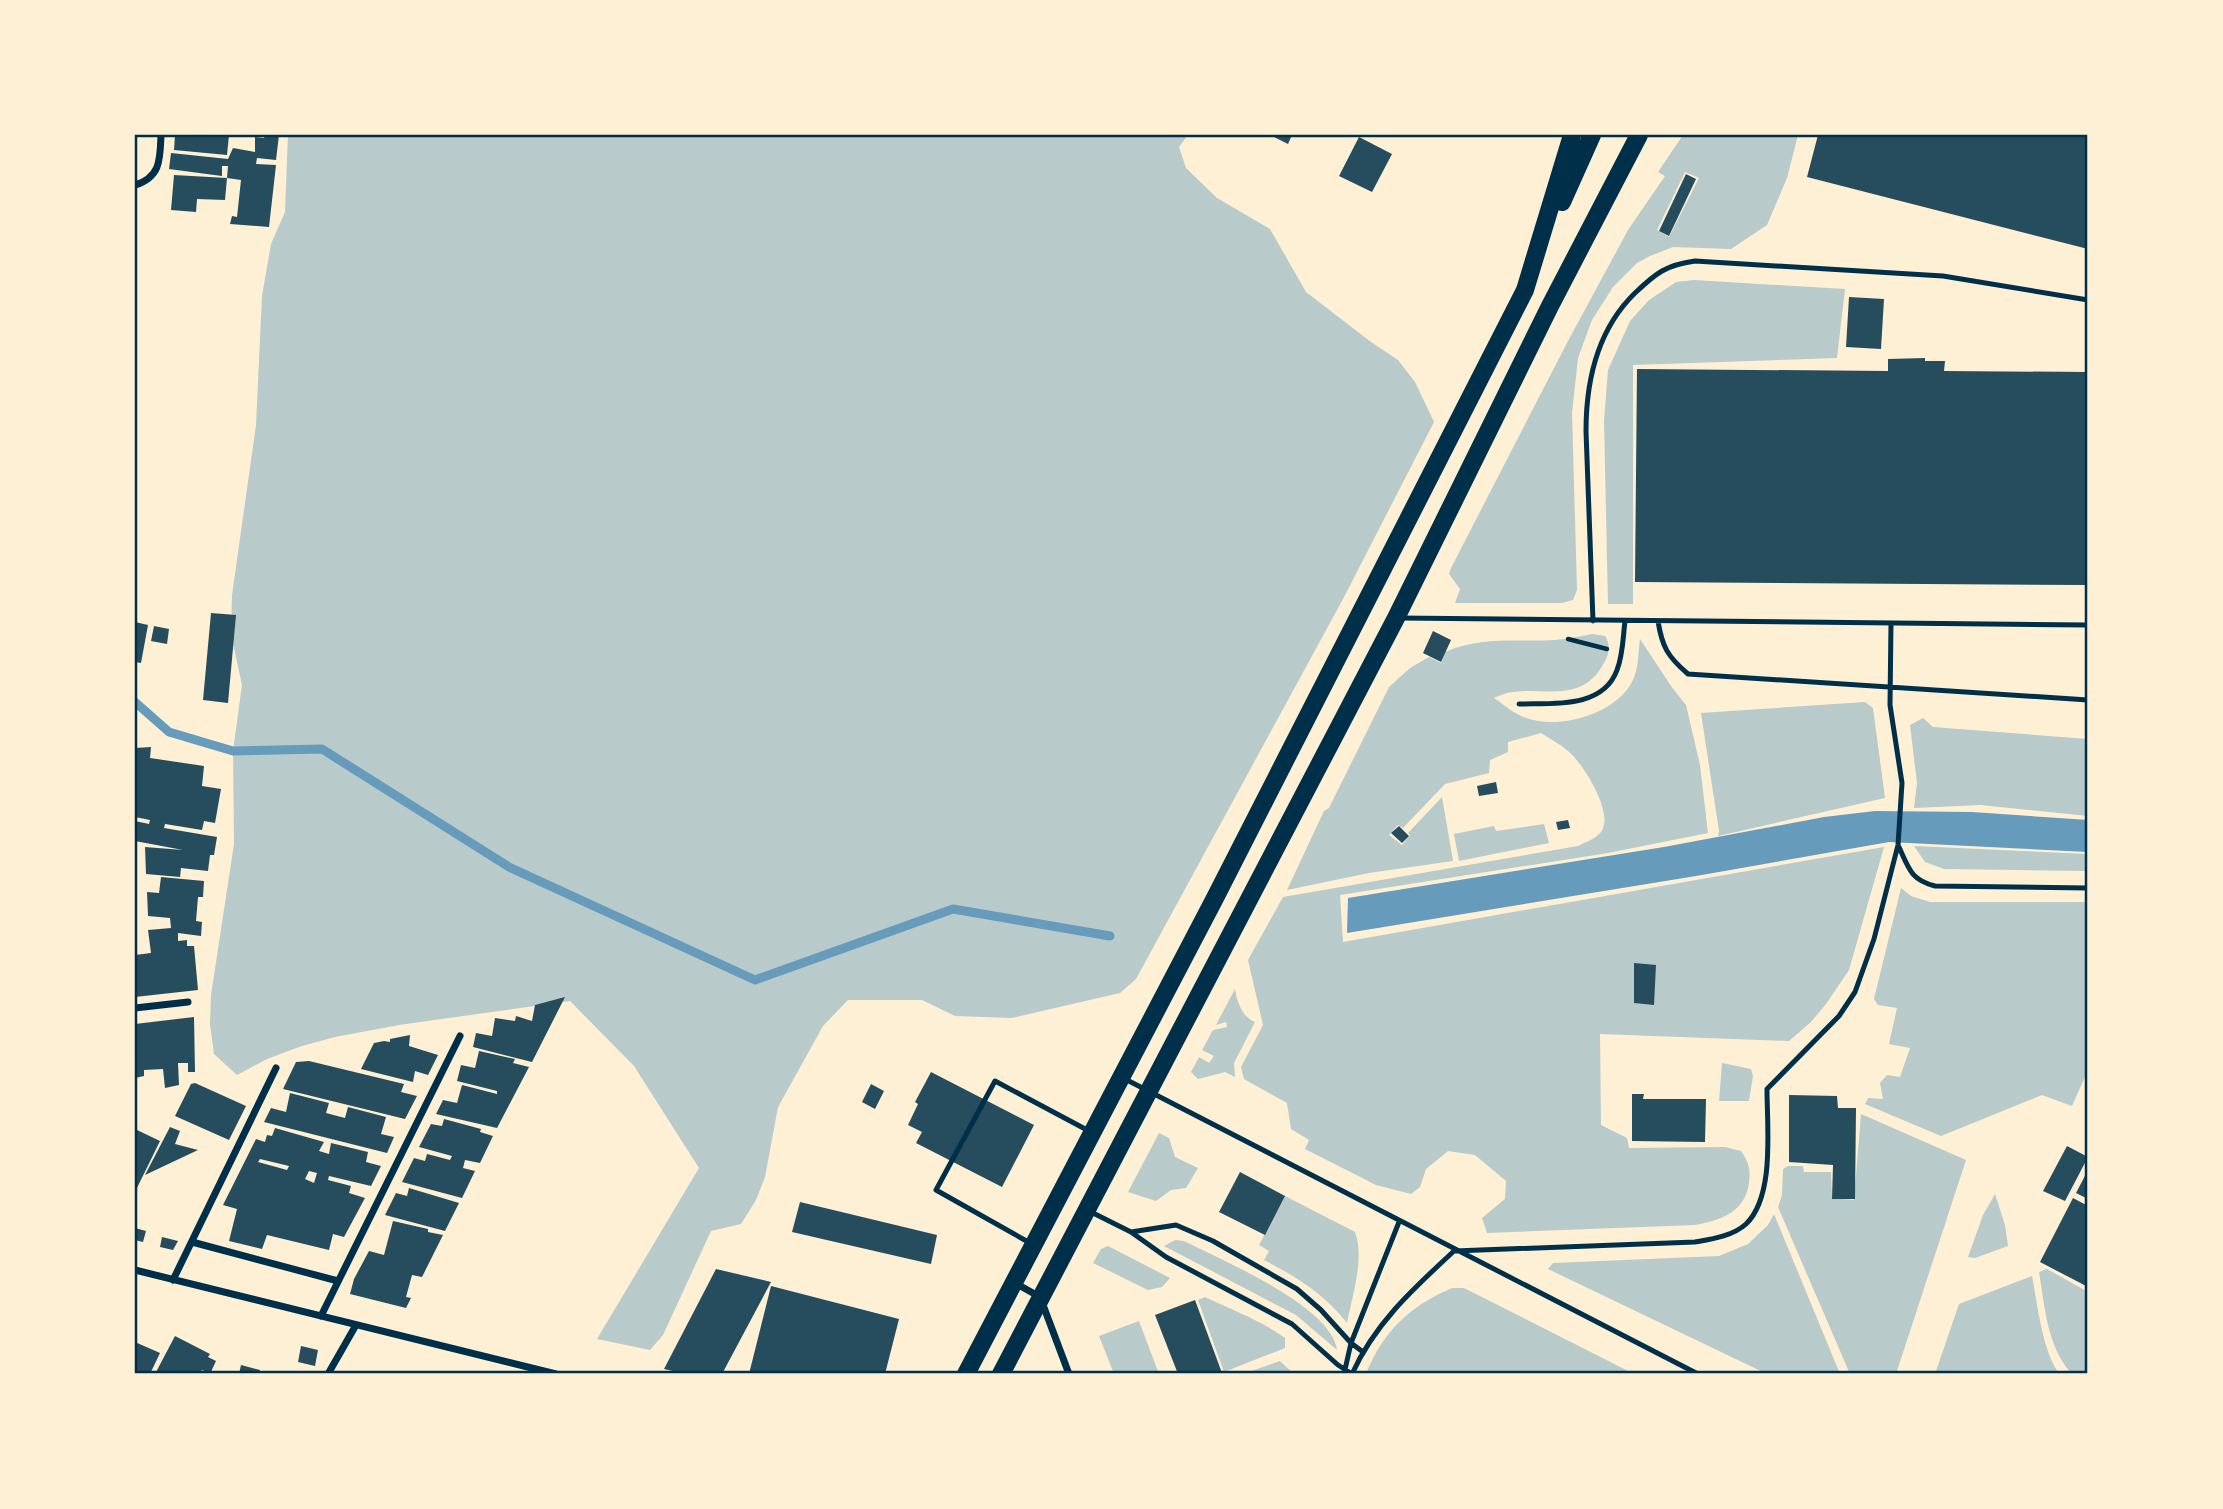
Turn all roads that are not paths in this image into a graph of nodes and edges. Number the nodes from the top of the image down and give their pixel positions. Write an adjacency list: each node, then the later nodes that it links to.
1 (162, 135): 5 (street)
2 (1572, 135): 6 (main road)
3 (1592, 135): 6 (main road)
4 (1639, 135): 8 (main road)
5 (135, 185)
6 (1525, 290): 23 (main road)
7 (2088, 300): 9 (lane)
8 (1396, 618): 9 (lane); 24 (main road)
9 (1593, 621): 10 (lane)
10 (1625, 621): 11 (lane); 16 (lane)
11 (1658, 621): 12 (lane); 14 (lane)
12 (1891, 623): 13 (lane); 14 (lane)
13 (2088, 625)
14 (1889, 685): 15 (lane); 17 (lane)
15 (2088, 700)
16 (1519, 704)
17 (1898, 845): 18 (lane); 31 (lane)
18 (2088, 888)
19 (188, 1002): 20 (street)
20 (135, 1008)
21 (460, 1036): 34 (street)
22 (276, 1068): 29 (street)
23 (1120, 1077): 24 (lane); 25 (main road)
24 (1148, 1092): 26 (main road); 27 (lane)
25 (1091, 1133): 30 (main road); 30 (lane)
26 (1086, 1210): 28 (lane); 36 (main road)
27 (1399, 1222): 31 (lane); 39 (lane)
28 (1131, 1232): 39 (lane); 41 (lane)
29 (192, 1242): 33 (street); 34 (street)
30 (1033, 1244): 35 (main road)
31 (1454, 1251): 40 (lane); 48 (lane)
32 (135, 1270): 33 (street)
33 (173, 1280): 37 (street)
34 (338, 1281): 37 (street)
35 (1014, 1282): 36 (street); 44 (main road)
36 (1040, 1297): 45 (main road); 46 (street)
37 (321, 1316): 38 (street)
38 (356, 1325): 42 (street); 43 (street)
39 (1351, 1343): 40 (lane); 41 (lane)
40 (1363, 1352): 47 (lane)
41 (1344, 1371): 47 (lane)
42 (328, 1374)
43 (556, 1374)
44 (966, 1374)
45 (1001, 1374)
46 (1069, 1374)
47 (1352, 1374)
48 (1698, 1374)

